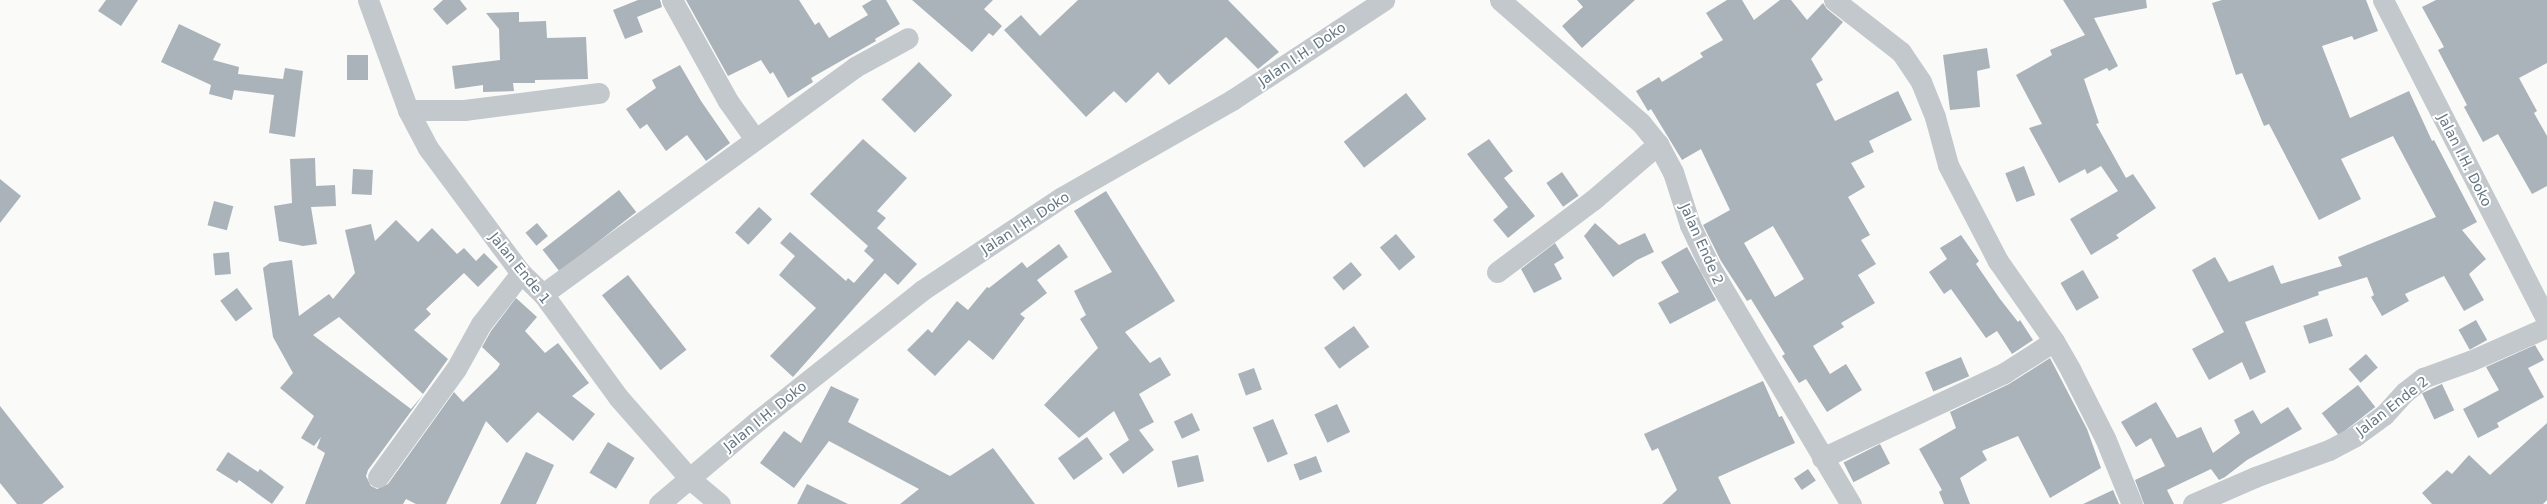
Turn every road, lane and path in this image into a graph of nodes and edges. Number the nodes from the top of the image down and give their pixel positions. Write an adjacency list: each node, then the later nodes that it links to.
1 (368, 0): 9 (street, Jalan Ende 1)
2 (672, 0): 10 (street)
3 (1384, 0): 20 (street, Jalan I.H. Doko)
4 (1500, 0): 11 (street, Jalan Ende 2)
5 (1834, 0): 17 (street)
6 (2383, 0): 15 (street, Jalan I.H. Doko)
7 (908, 38): 10 (street)
8 (599, 94): 9 (street)
9 (408, 110): 13 (street, Jalan Ende 1)
10 (755, 139): 14 (street)
11 (1658, 144): 12 (street); 18 (street, Jalan Ende 2)
12 (1497, 272)
13 (521, 273): 14 (street, Jalan Ende 1); 19 (street)
14 (543, 294): 20 (street, Jalan Ende 1)
15 (2545, 309)
16 (2547, 327): 25 (street, Jalan Ende 2)
17 (2054, 341): 18 (street); 24 (street)
18 (1822, 458): 23 (street, Jalan Ende 2)
19 (378, 477)
20 (690, 479): 21 (street, Jalan I.H. Doko); 22 (street, Jalan Ende 1)
21 (659, 504)
22 (720, 504)
23 (1851, 504)
24 (2132, 504)
25 (2193, 504)

